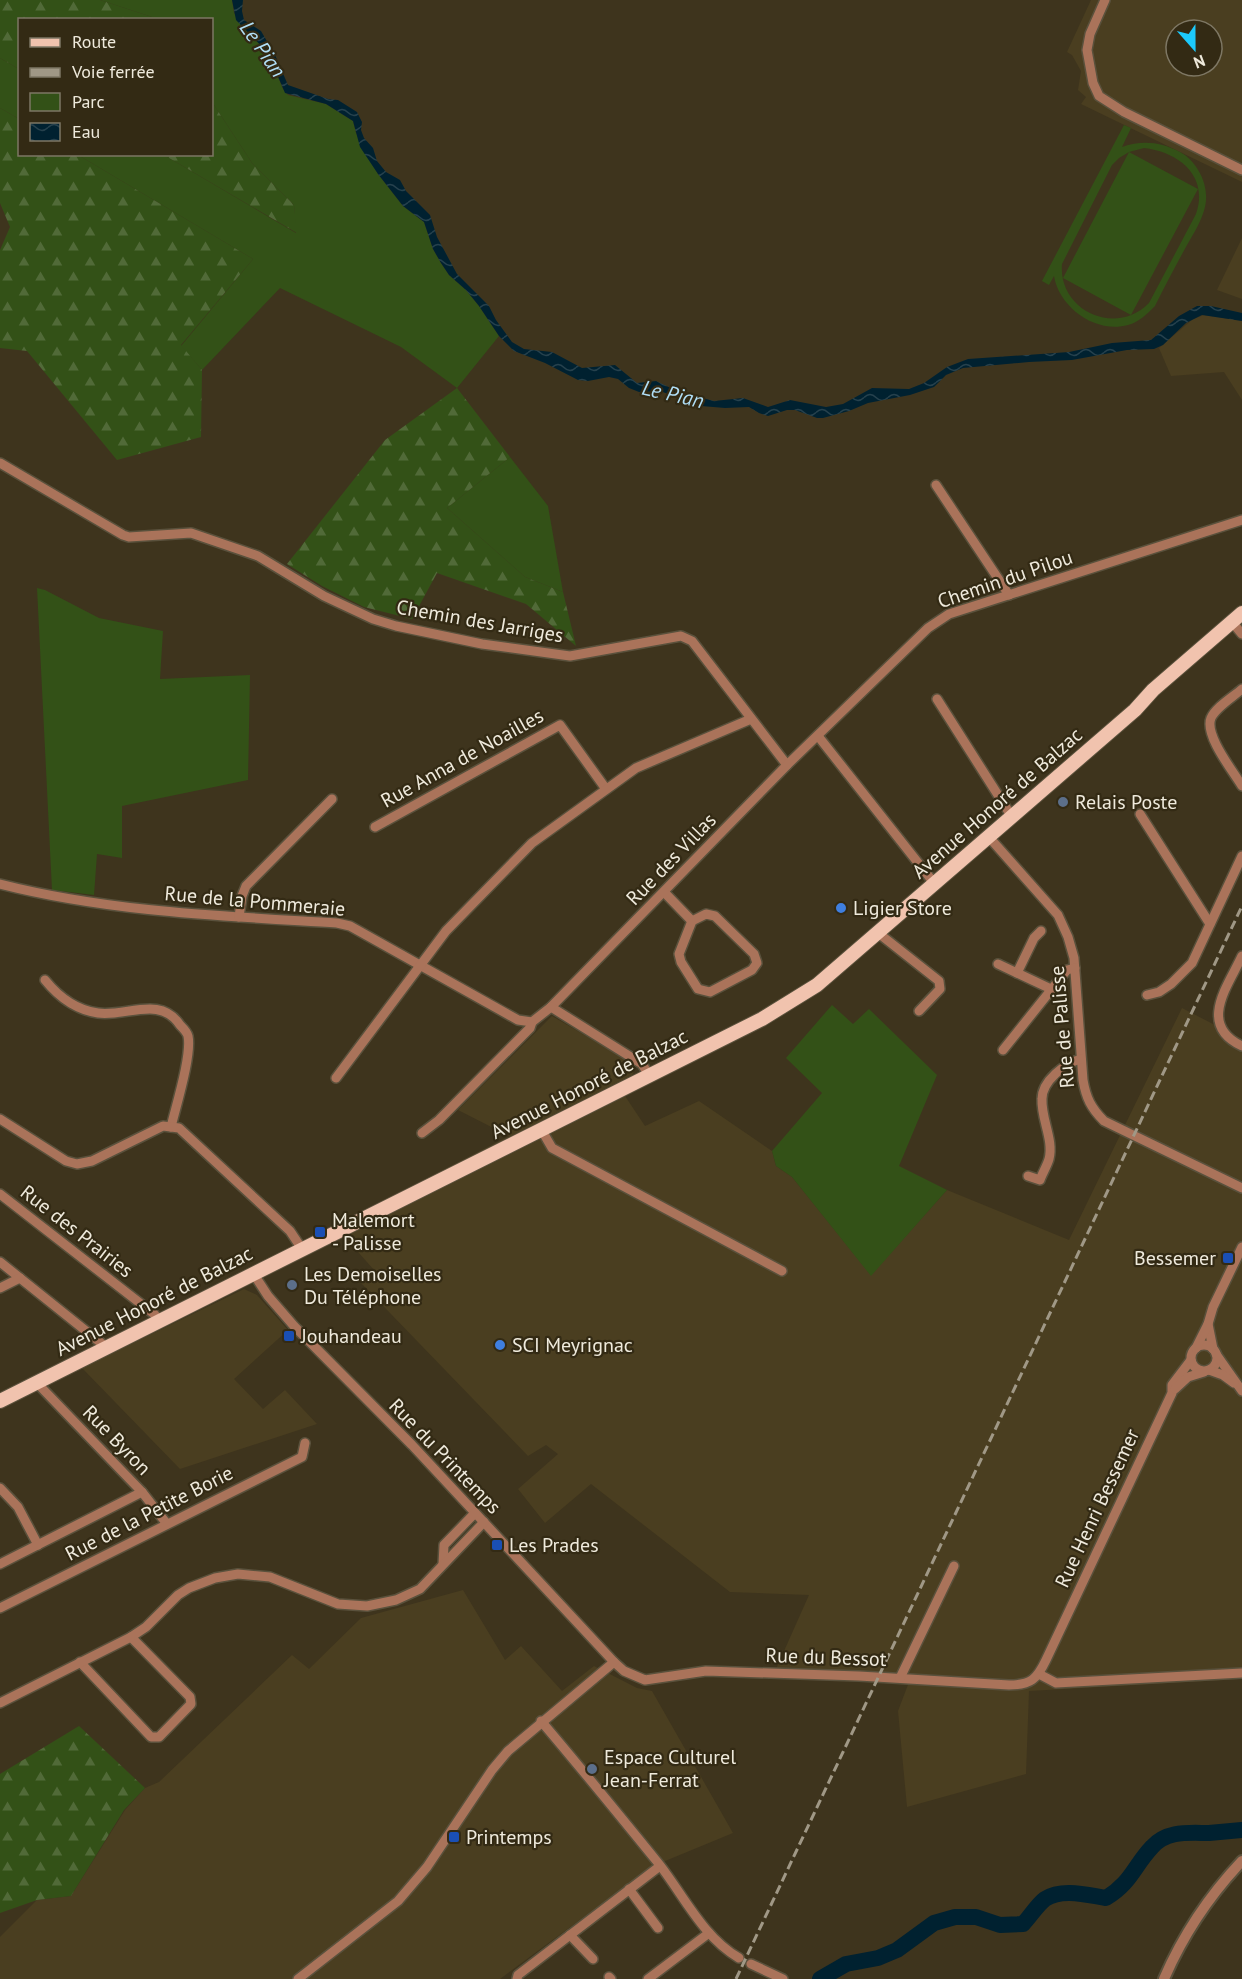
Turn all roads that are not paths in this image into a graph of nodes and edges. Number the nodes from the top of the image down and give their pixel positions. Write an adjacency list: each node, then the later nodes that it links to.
1 (1105, 0): 2 (street)
2 (1242, 170)
3 (0, 463): 10 (street, Chemin des Jarriges)
4 (936, 485): 6 (street)
5 (1242, 520): 6 (street, Chemin du Pilou)
6 (1009, 595): 11 (street, Chemin du Pilou)
7 (1239, 624): 17 (main road, Avenue Honoré de Balzac)
8 (1242, 689): 13 (street)
9 (937, 699): 17 (street)
10 (751, 719): 12 (street, Chemin des Jarriges); 14 (street)
11 (818, 736): 12 (street, Rue des Villas); 21 (street)
12 (787, 765): 23 (street, Rue des Villas)
13 (1242, 786)
14 (606, 789): 18 (street, Rue Anna de Noailles); 31 (street)
15 (332, 799): 24 (street)
16 (1140, 814): 26 (street)
17 (1012, 817): 19 (main road, Avenue Honoré de Balzac)
18 (375, 827)
19 (988, 836): 21 (main road, Avenue Honoré de Balzac); 32 (street, Rue de Palisse)
20 (1242, 856): 26 (street)
21 (934, 883): 28 (main road, Avenue Honoré de Balzac)
22 (0, 884): 24 (street, Rue de la Pommeraie)
23 (664, 892): 25 (street); 37 (street, Rue des Villas)
24 (239, 917): 31 (street, Rue de la Pommeraie)
25 (692, 921): 25 (street)
26 (1210, 924): 36 (street)
27 (1041, 931): 33 (street)
28 (877, 932): 38 (street); 43 (main road, Avenue Honoré de Balzac)
29 (1242, 956): 40 (street)
30 (998, 964): 33 (street)
31 (420, 965): 39 (street, Rue de la Pommeraie); 44 (street)
32 (1075, 968): 35 (street); 42 (street, Rue de Palisse)
33 (1017, 973): 35 (street)
34 (45, 980): 46 (street)
35 (1050, 989): 41 (street)
36 (1147, 995)
37 (551, 1007): 39 (street); 43 (street)
38 (919, 1011)
39 (532, 1022): 48 (street)
40 (1242, 1046)
41 (1003, 1050)
42 (1081, 1059): 49 (street); 50 (street, Rue de Palisse)
43 (649, 1075): 47 (main road, Avenue Honoré de Balzac)
44 (336, 1078)
45 (0, 1119): 46 (street)
46 (171, 1127): 53 (street)
47 (541, 1129): 53 (main road, Avenue Honoré de Balzac); 55 (street)
48 (422, 1133)
49 (1028, 1176)
50 (1242, 1188)
51 (0, 1194): 59 (street, Rue des Prairies)
52 (1242, 1247): 60 (street, Rue Henri Bessemer)
53 (302, 1249): 56 (main road, Avenue Honoré de Balzac)
54 (0, 1262): 57 (street)
55 (782, 1271)
56 (253, 1273): 59 (main road, Avenue Honoré de Balzac); 73 (street, Rue du Printemps)
57 (20, 1278): 58 (street); 61 (street)
58 (0, 1288)
59 (159, 1320): 61 (main road, Avenue Honoré de Balzac)
60 (1208, 1324): 62 (street, Rue Henri Bessemer); 63 (street)
61 (106, 1347): 66 (main road, Avenue Honoré de Balzac)
62 (1196, 1348): 63 (street); 64 (street, Rue Henri Bessemer)
63 (1214, 1351): 65 (street); 67 (street)
64 (1191, 1360): 65 (street); 68 (street, Rue Henri Bessemer)
65 (1207, 1371): 67 (street); 68 (street)
66 (37, 1383): 69 (main road, Avenue Honoré de Balzac); 72 (street, Rue Byron)
67 (1240, 1389)
68 (1172, 1393): 85 (street, Rue Henri Bessemer)
69 (0, 1401)
70 (305, 1443): 75 (street, Rue de la Petite Borie)
71 (0, 1488): 76 (street)
72 (142, 1492): 75 (street, Rue Byron); 76 (street)
73 (476, 1513): 74 (street, Rue du Printemps); 78 (street)
74 (484, 1522): 78 (street); 83 (street, Rue du Printemps)
75 (167, 1524): 80 (street, Rue de la Petite Borie)
76 (38, 1545): 77 (street)
77 (0, 1564)
78 (443, 1564): 81 (street)
79 (954, 1566): 86 (street)
80 (0, 1608)
81 (130, 1637): 82 (street); 82 (street)
82 (80, 1662): 87 (street)
83 (614, 1662): 86 (street, Rue du Bessot); 88 (street)
84 (1242, 1673): 85 (street)
85 (1039, 1674): 86 (street, Rue du Bessot)
86 (900, 1678)
87 (0, 1703)
88 (541, 1721): 90 (street); 98 (street)
89 (1241, 1864): 102 (street)
90 (660, 1866): 91 (street); 93 (street)
91 (629, 1889): 92 (street); 94 (street)
92 (658, 1928)
93 (709, 1933): 95 (street); 100 (street)
94 (570, 1935): 96 (street); 99 (street)
95 (739, 1958)
96 (593, 1959)
97 (751, 1964): 101 (street)
98 (298, 1979)
99 (517, 1979)
100 (648, 1979)
101 (783, 1979)
102 (1164, 1979)

